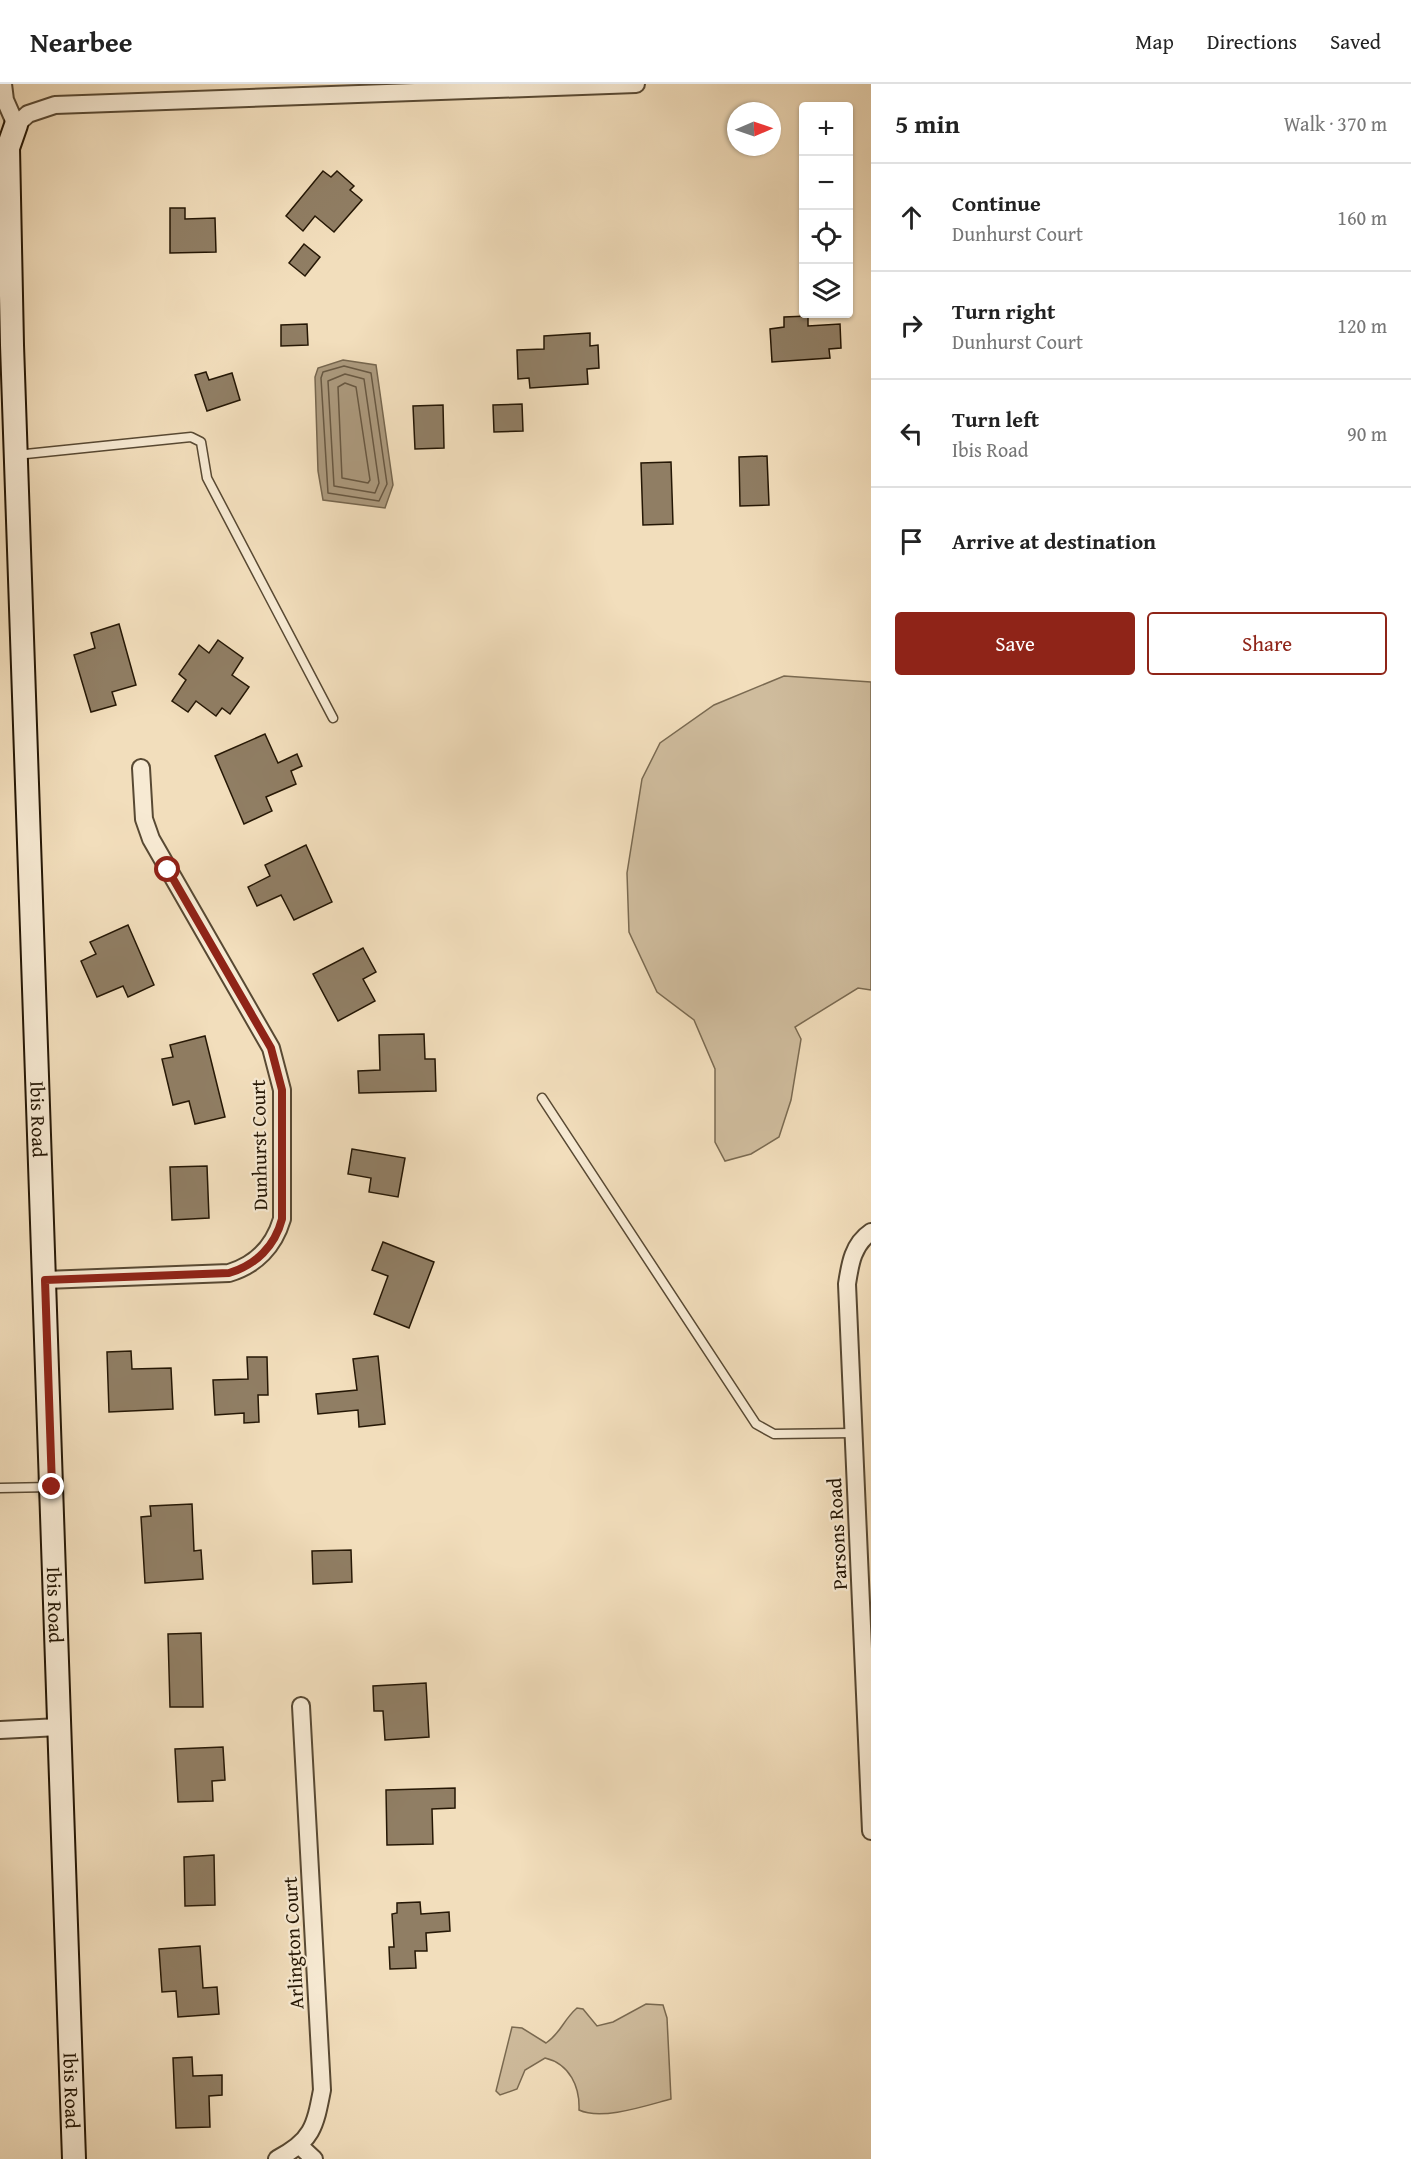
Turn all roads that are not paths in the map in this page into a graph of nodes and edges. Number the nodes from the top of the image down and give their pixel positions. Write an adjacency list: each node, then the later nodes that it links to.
1 (3, 84): 4 (street)
2 (636, 84): 3 (street)
3 (461, 88): 4 (street)
4 (16, 125): 5 (street, Ibis Road)
5 (6, 345): 6 (street, Ibis Road)
6 (16, 454): 7 (lane); 11 (street, Ibis Road)
7 (333, 718)
8 (141, 768): 11 (street, Dunhurst Court)
9 (542, 1098): 12 (lane)
10 (867, 1235): 12 (street, Parsons Road)
11 (45, 1280): 13 (street, Ibis Road)
12 (853, 1433): 18 (street, Parsons Road)
13 (52, 1487): 14 (lane); 16 (street, Ibis Road)
14 (0, 1488)
15 (301, 1706): 19 (street, Arlington Court)
16 (59, 1727): 17 (street); 20 (street, Ibis Road)
17 (0, 1730)
18 (871, 1831)
19 (300, 2146): 21 (street, Arlington Court); 22 (street)
20 (74, 2159)
21 (278, 2159)
22 (314, 2159)

